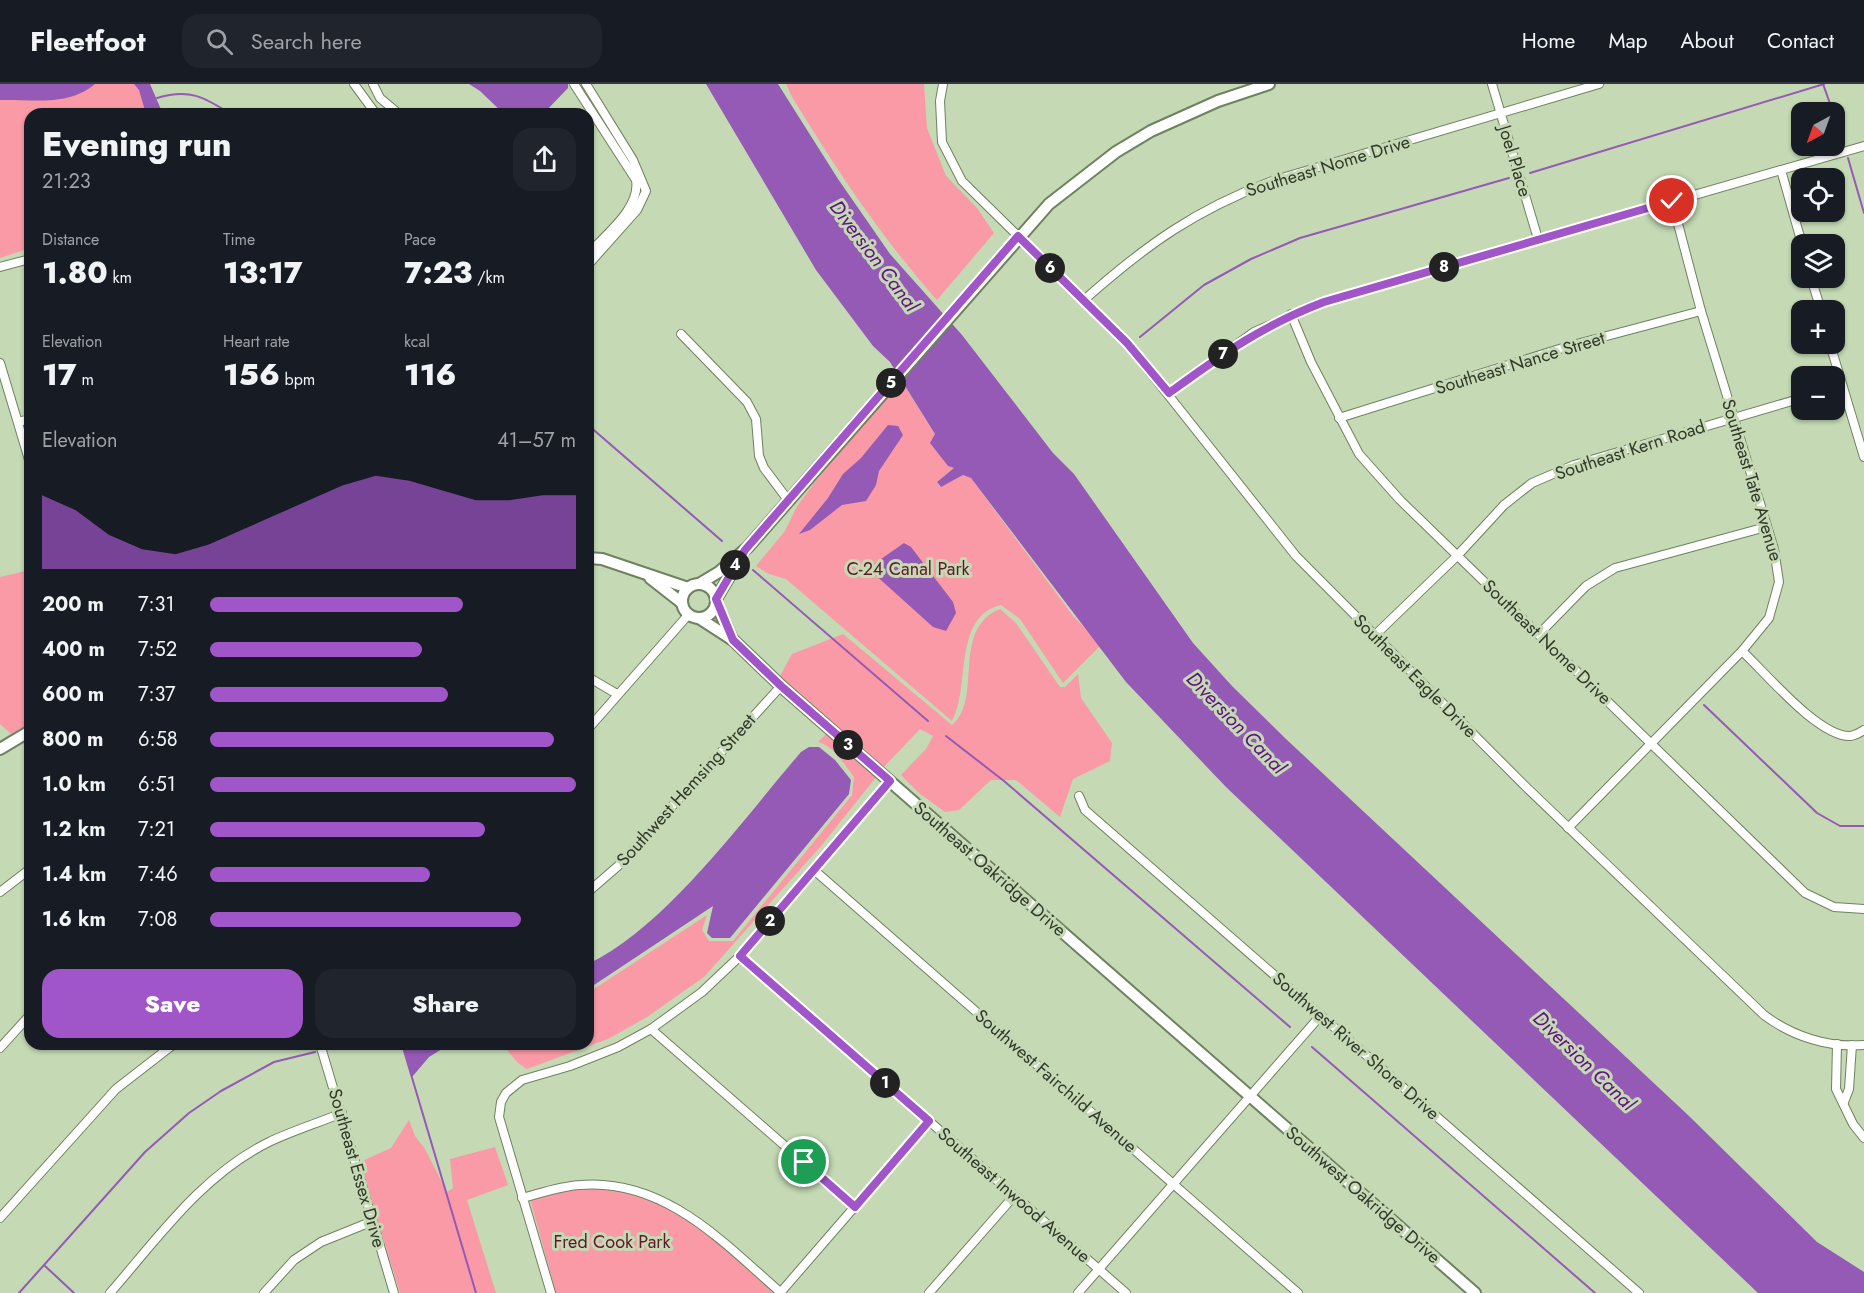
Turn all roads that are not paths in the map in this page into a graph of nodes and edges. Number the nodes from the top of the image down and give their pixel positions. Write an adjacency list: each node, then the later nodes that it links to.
1 (354, 84): 11 (street)
2 (373, 84): 12 (street)
3 (574, 84): 10 (street)
4 (586, 84): 9 (street)
5 (943, 84): 22 (street, Southeast Eagle Drive)
6 (1269, 84): 22 (street)
7 (1492, 84): 14 (street, Joel Place)
8 (1599, 84): 14 (street, Southeast Nome Drive)
9 (594, 98): 10 (street); 18 (street)
10 (586, 102): 13 (street)
11 (372, 108)
12 (392, 108)
13 (590, 108)
14 (1500, 113): 23 (street, Joel Place); 28 (street, Southeast Nome Drive)
15 (594, 114): 18 (street)
16 (1864, 146): 17 (street)
17 (1781, 170): 19 (street); 21 (street)
18 (640, 182): 20 (street)
19 (1672, 201): 23 (street); 29 (street, Southeast Tate Avenue)
20 (613, 231): 24 (street); 25 (street)
21 (1799, 234)
22 (1018, 236): 28 (street, Southeast Eagle Drive); 42 (street)
23 (1538, 239): 30 (street)
24 (594, 248)
25 (594, 257)
26 (24, 261): 27 (street)
27 (0, 267)
28 (1084, 300): 33 (street, Southeast Eagle Drive)
29 (1701, 311): 36 (street, Southeast Tate Avenue); 37 (street, Southeast Nance Street)
30 (1291, 314): 33 (street); 37 (street, Southeast Nome Drive)
31 (681, 334): 42 (street)
32 (0, 363): 39 (street)
33 (1169, 393): 53 (street, Southeast Eagle Drive)
34 (1791, 401): 36 (street, Southeast Kern Road)
35 (1845, 407): 41 (street)
36 (1733, 417): 43 (street, Southeast Tate Avenue); 45 (street, Southeast Kern Road)
37 (1339, 418): 45 (street, Southeast Nome Drive)
38 (24, 420): 39 (street)
39 (18, 422): 40 (street)
40 (24, 442)
41 (1864, 457)
42 (788, 500): 44 (street)
43 (1766, 527): 52 (street); 55 (street, Southeast Tate Avenue)
44 (745, 550): 48 (street); 49 (street)
45 (1457, 556): 52 (street, Southeast Nome Drive); 53 (street, Southeast Kern Road)
46 (594, 558): 47 (street)
47 (645, 574): 48 (street); 50 (street)
48 (694, 586): 49 (street); 50 (street)
49 (716, 601): 51 (street); 54 (street, Southeast Oakridge Drive)
50 (682, 603): 51 (street)
51 (694, 616): 54 (street, Southeast Oakridge Drive); 58 (street)
52 (1539, 634): 62 (street, Southeast Nome Drive)
53 (1374, 636): 66 (street, Southeast Eagle Drive)
54 (733, 640): 57 (street, Southeast Oakridge Drive)
55 (1742, 651): 60 (street); 62 (street, Southeast Tate Avenue)
56 (594, 681): 58 (street)
57 (781, 686): 64 (street, Southeast Oakridge Drive); 69 (street, Southwest Hemsing Street)
58 (617, 694): 59 (street)
59 (594, 722)
60 (1864, 730)
61 (24, 735): 63 (street)
62 (1651, 742): 66 (street, Southeast Tate Avenue); 71 (street, Southeast Nome Drive)
63 (0, 749)
64 (890, 781): 67 (street); 84 (street, Southeast Oakridge Drive)
65 (1079, 796): 73 (street, Southwest River Shore Drive)
66 (1568, 828): 76 (street, Southeast Eagle Drive)
67 (814, 870): 72 (street); 89 (street, Southwest Fairchild Avenue)
68 (24, 874): 70 (street)
69 (594, 887)
70 (0, 892)
71 (1864, 909)
72 (740, 956): 75 (street); 87 (street, Southeast Inwood Avenue)
73 (1321, 1015): 84 (street); 106 (street, Southwest River Shore Drive)
74 (24, 1021): 79 (street)
75 (651, 1029): 91 (street); 92 (street)
76 (1837, 1044): 78 (street, Southeast Eagle Drive); 82 (street)
77 (1864, 1045): 78 (street, Southeast Eagle Drive)
78 (1852, 1046): 83 (street)
79 (0, 1047)
80 (166, 1050): 93 (street)
81 (322, 1050): 86 (street, Southeast Essex Drive)
82 (1836, 1076): 83 (street); 85 (street)
83 (1849, 1076): 85 (street)
84 (1250, 1096): 89 (street); 105 (street, Southwest Oakridge Drive)
85 (1844, 1102): 88 (street)
86 (342, 1113): 94 (street, Southeast Essex Drive); 96 (street)
87 (929, 1121): 90 (street, Southeast Inwood Avenue); 92 (street)
88 (1864, 1138)
89 (1174, 1184): 95 (street); 104 (street, Southwest Fairchild Avenue)
90 (1014, 1196): 95 (street, Southeast Inwood Avenue); 101 (street)
91 (522, 1198): 99 (street); 100 (street)
92 (855, 1207): 100 (street)
93 (2, 1212)
94 (373, 1221): 97 (street); 98 (street, Southeast Essex Drive)
95 (1099, 1270): 102 (street); 103 (street, Southeast Inwood Avenue)
96 (110, 1293)
97 (264, 1293)
98 (394, 1293)
99 (551, 1293)
100 (780, 1293)
101 (929, 1293)
102 (1078, 1293)
103 (1125, 1293)
104 (1298, 1293)
105 (1475, 1293)
106 (1639, 1293)

